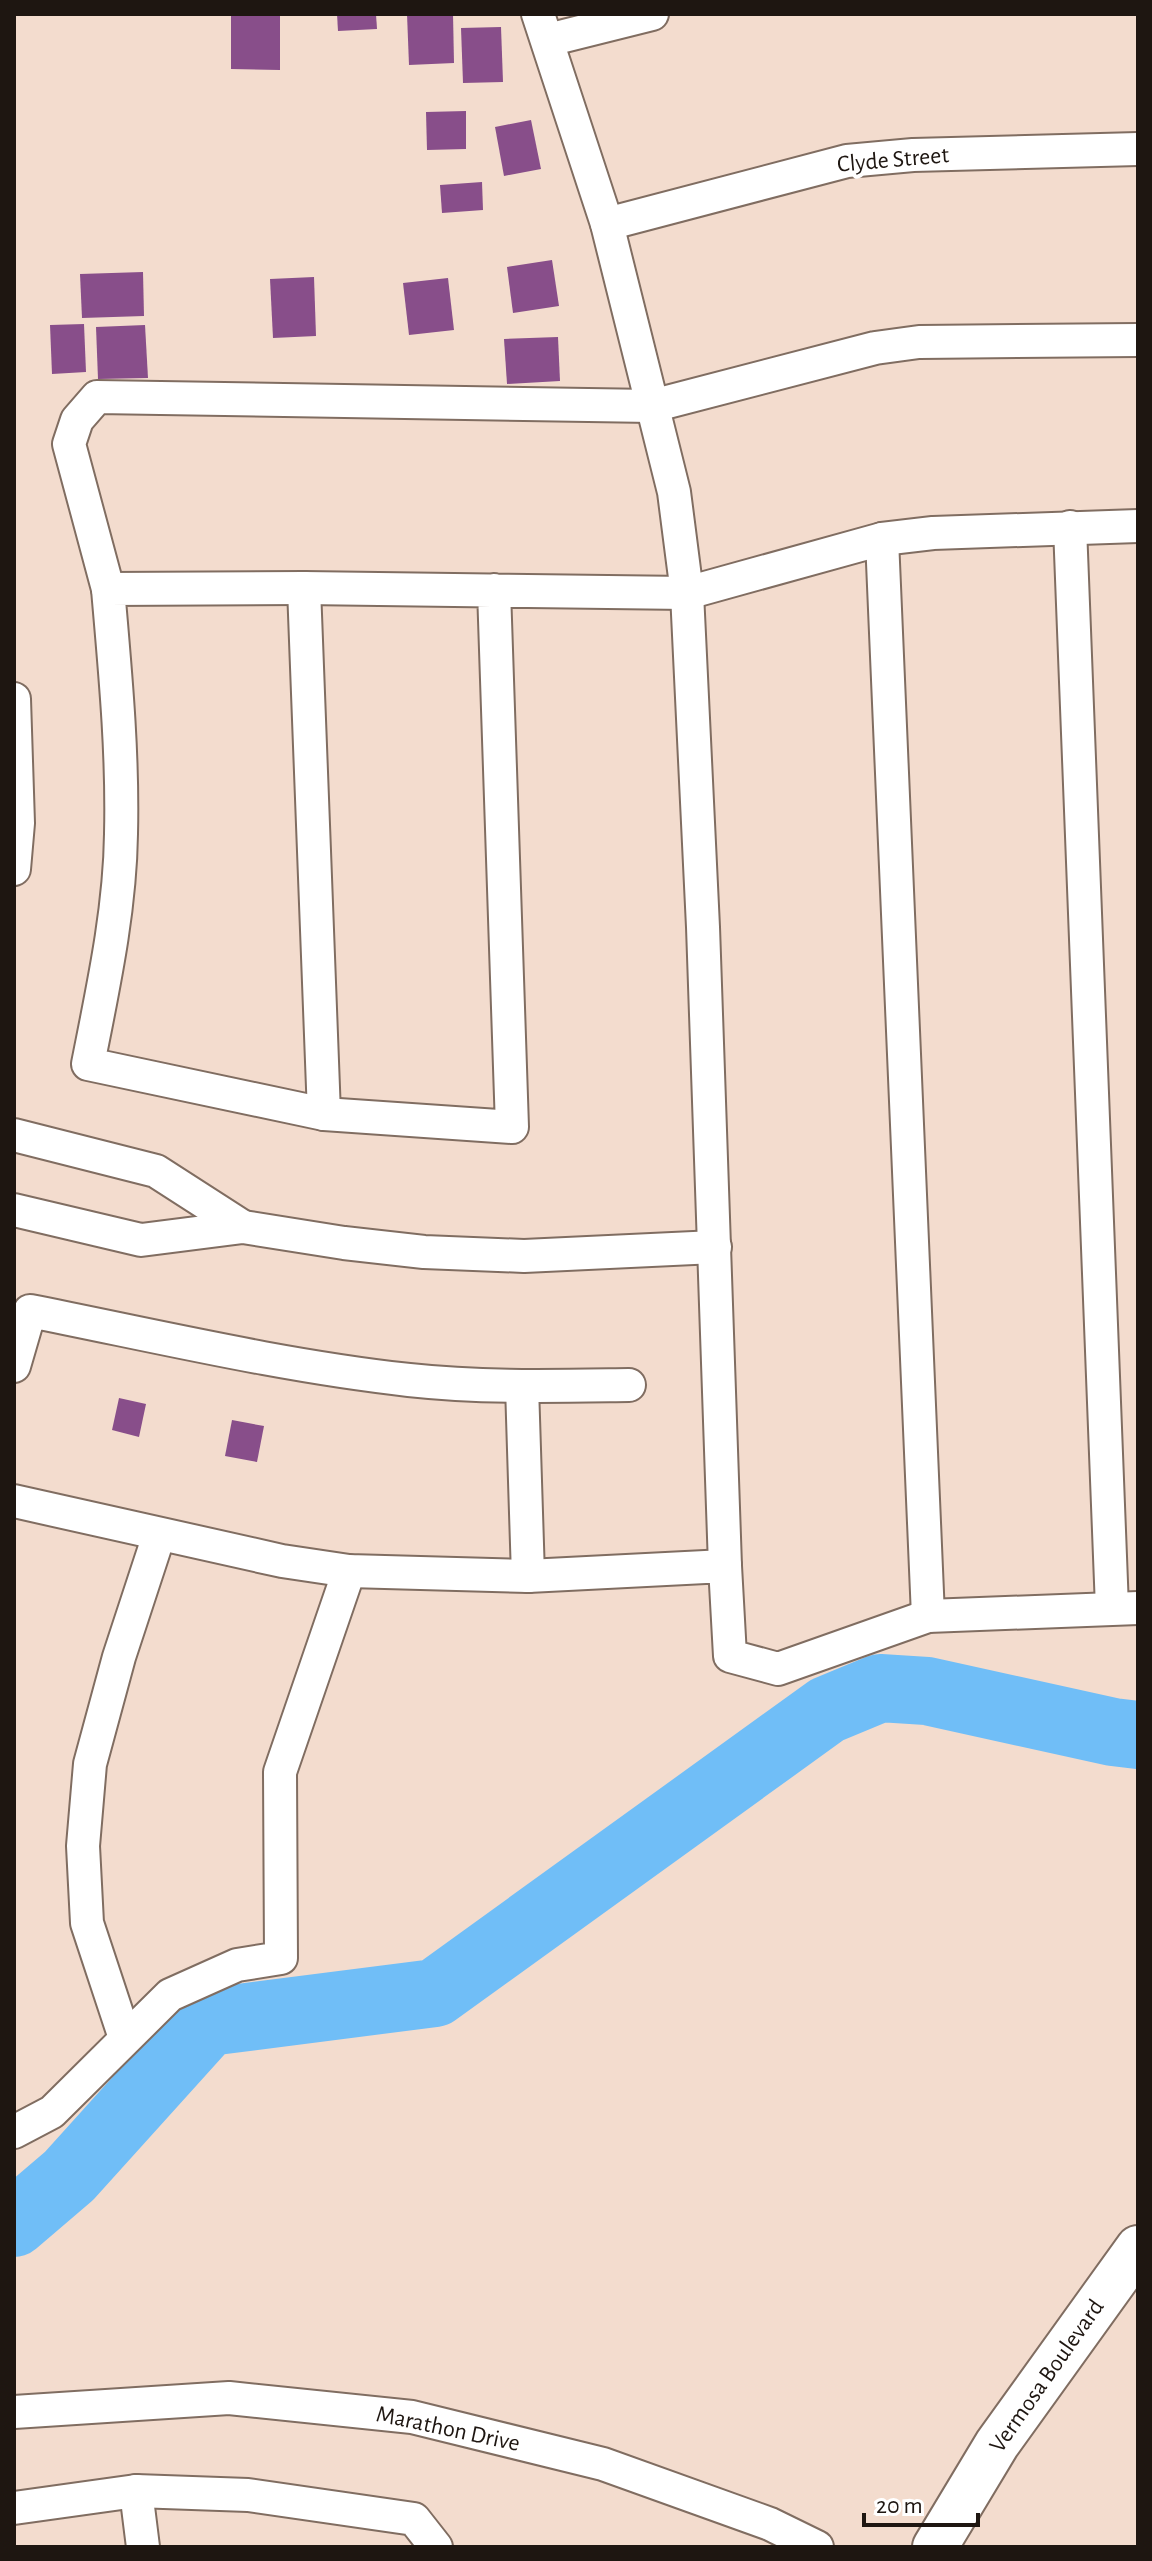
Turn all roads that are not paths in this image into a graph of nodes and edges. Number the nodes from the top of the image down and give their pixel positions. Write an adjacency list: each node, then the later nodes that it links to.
1 (652, 14): 2 (street)
2 (543, 27): 4 (street)
3 (1138, 149): 4 (street, Clyde Street)
4 (607, 224): 6 (street)
5 (1138, 340): 6 (street)
6 (652, 406): 11 (street); 13 (street)
7 (1138, 526): 8 (street)
8 (1070, 527): 9 (street); 29 (street)
9 (882, 539): 13 (street); 30 (street)
10 (304, 588): 11 (street); 12 (street); 16 (street)
11 (108, 589): 16 (street)
12 (494, 590): 13 (street); 16 (street)
13 (687, 593): 20 (street)
14 (14, 699): 15 (street)
15 (14, 869)
16 (324, 1114)
17 (14, 1135): 19 (street)
18 (14, 1210): 19 (street)
19 (243, 1227): 20 (street)
20 (715, 1247): 26 (street)
21 (14, 1366): 23 (street)
22 (629, 1385): 23 (street)
23 (522, 1386): 28 (street)
24 (14, 1501): 25 (street)
25 (159, 1535): 27 (street); 31 (street)
26 (725, 1566): 28 (street); 30 (street)
27 (349, 1571): 28 (street); 31 (street)
28 (528, 1576)
29 (1125, 1608): 30 (street)
30 (928, 1616)
31 (125, 2038): 32 (street)
32 (14, 2132)
33 (1138, 2248): 40 (main road, Vermosa Boulevard)
34 (14, 2412): 39 (street, Marathon Drive)
35 (136, 2491): 36 (street); 37 (street); 38 (street)
36 (14, 2508)
37 (143, 2547)
38 (436, 2547)
39 (817, 2547)
40 (935, 2547)

